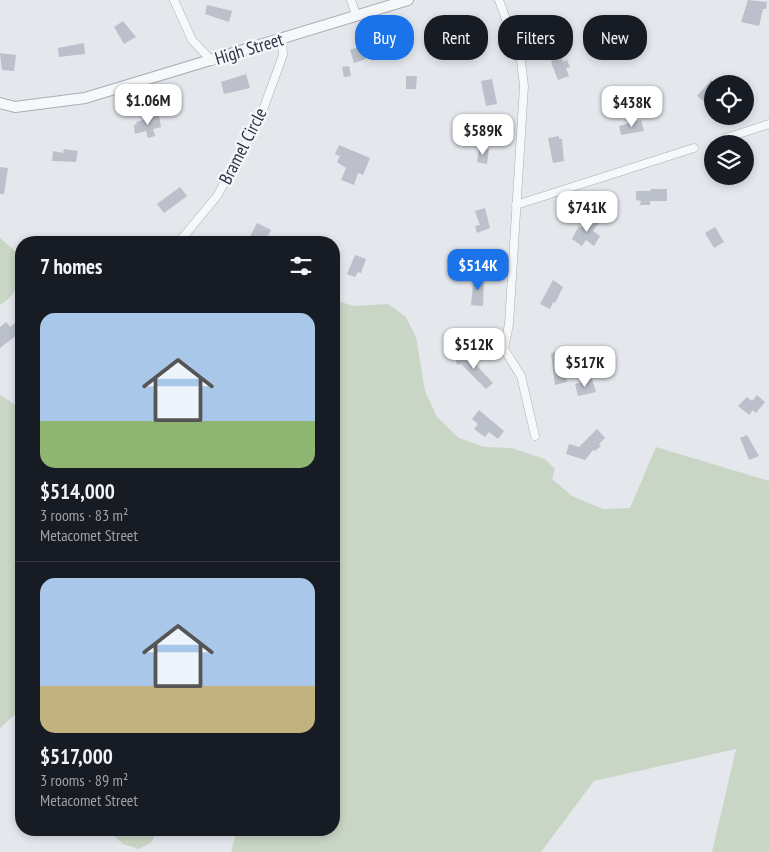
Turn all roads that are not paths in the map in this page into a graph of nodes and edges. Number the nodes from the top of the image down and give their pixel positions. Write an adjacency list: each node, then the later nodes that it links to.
1 (174, 0): 8 (street)
2 (351, 0): 6 (street)
3 (408, 0): 6 (street, High Street)
4 (499, 0): 13 (street)
5 (355, 15): 7 (street, High Street)
6 (356, 15)
7 (282, 39): 8 (street, High Street); 14 (street, Bramel Circle)
8 (212, 61): 9 (street, High Street)
9 (0, 103)
10 (769, 124): 11 (street)
11 (735, 135)
12 (694, 148): 13 (street)
13 (516, 205): 16 (street)
14 (184, 236)
15 (450, 344): 16 (street)
16 (504, 349): 17 (street)
17 (535, 436)

